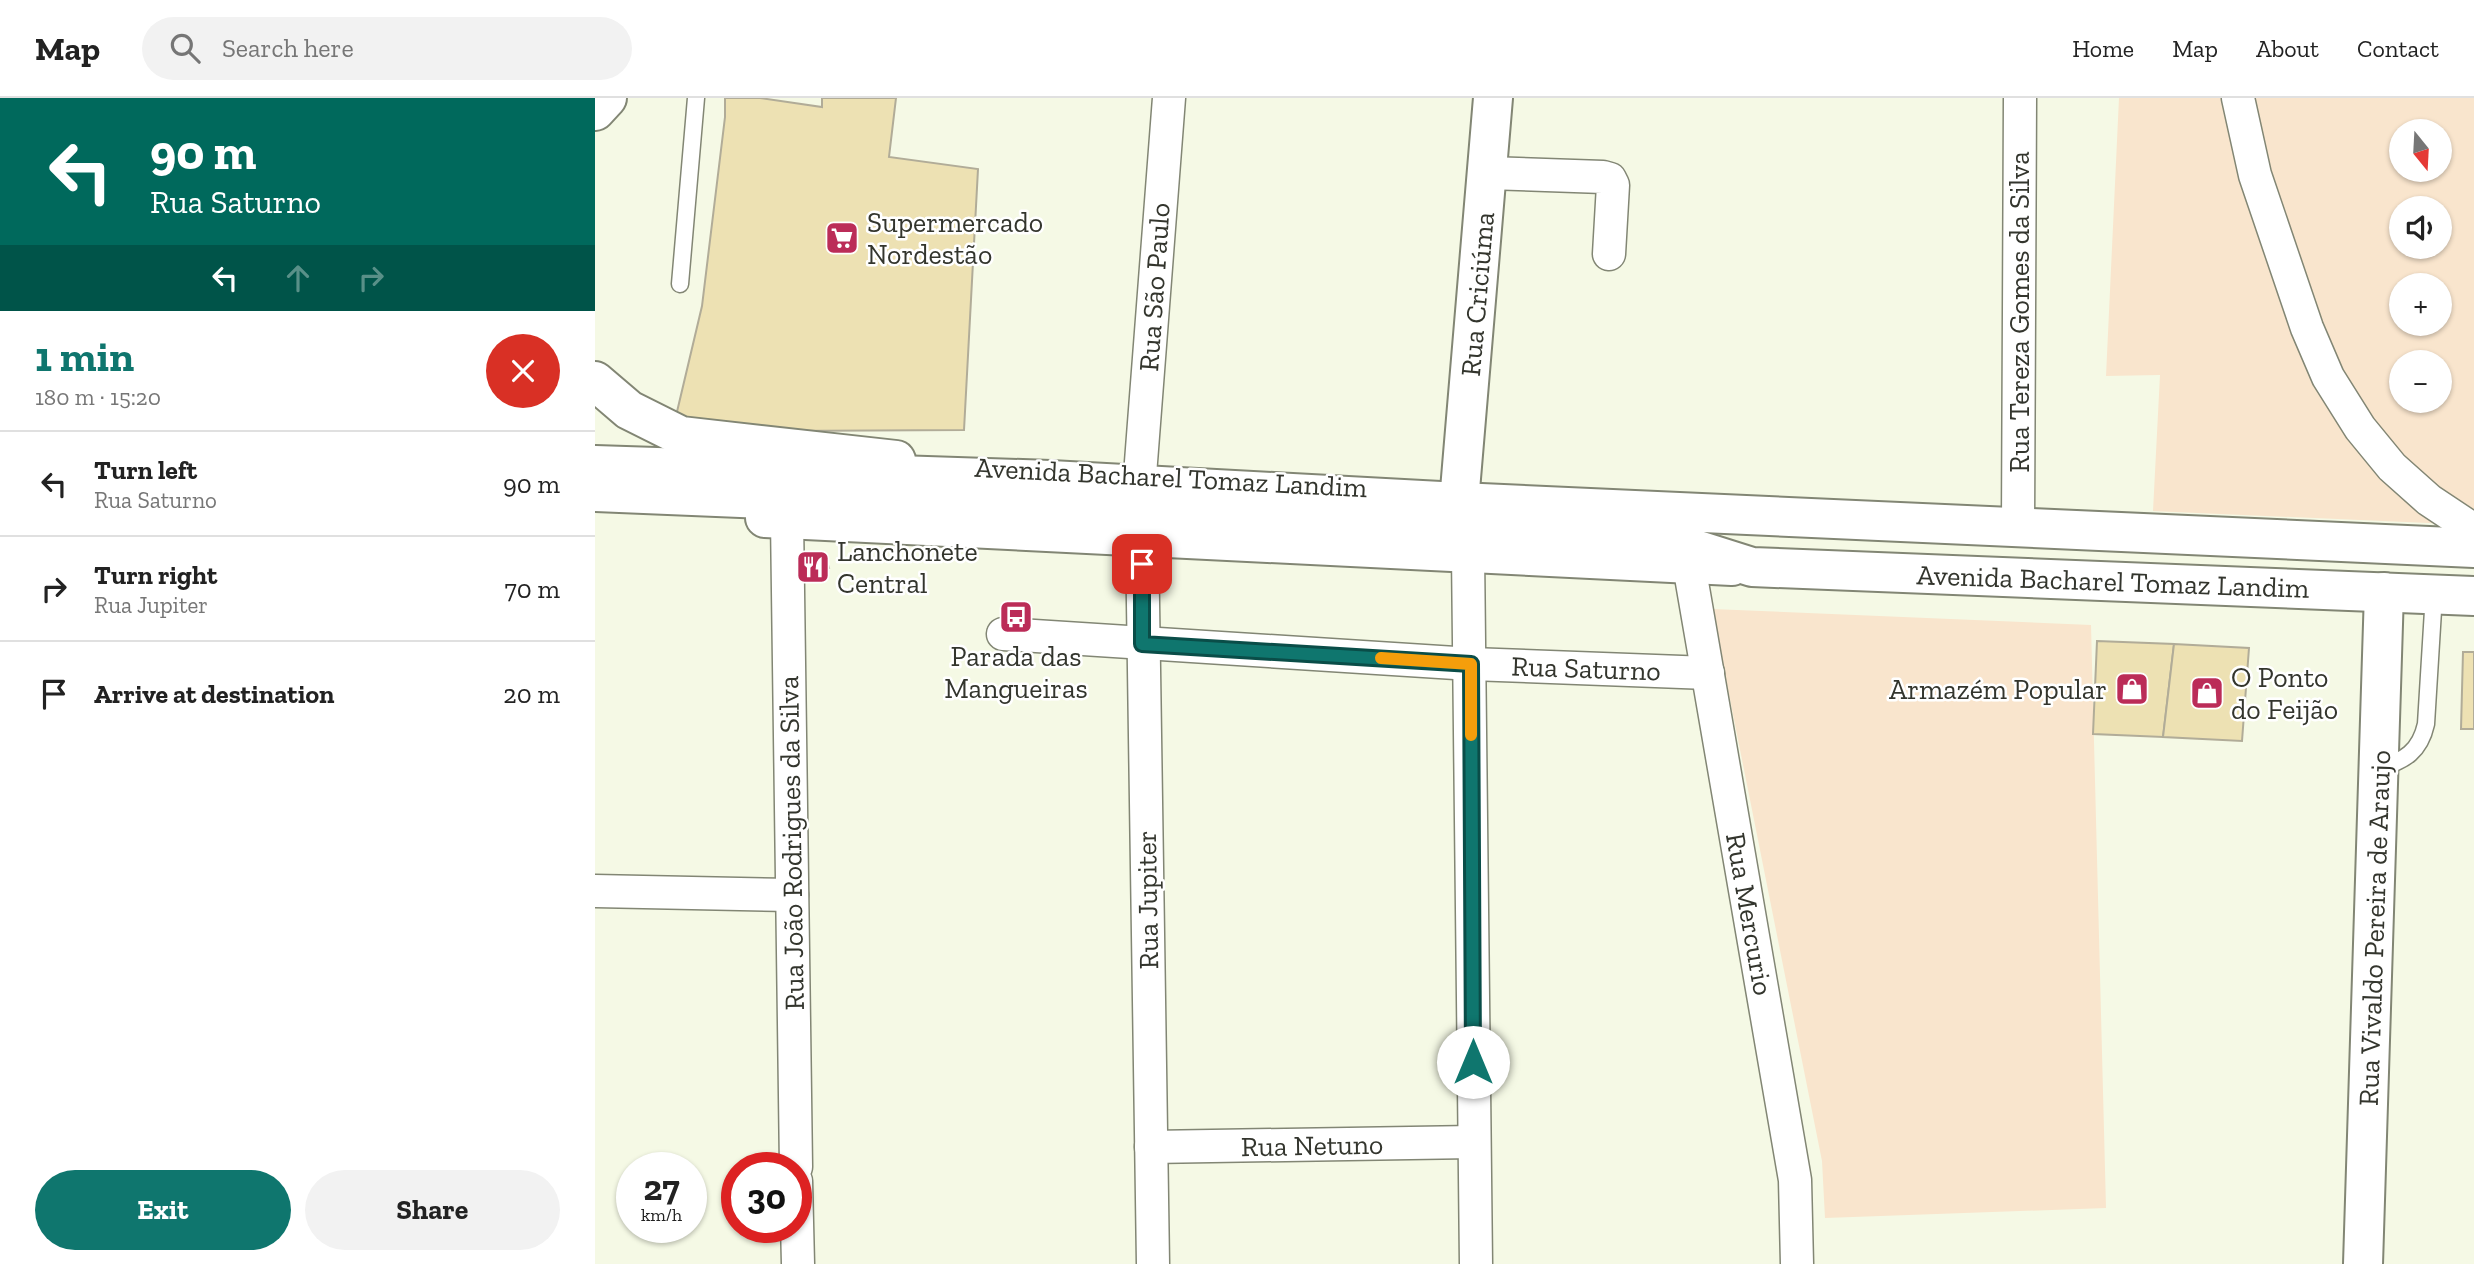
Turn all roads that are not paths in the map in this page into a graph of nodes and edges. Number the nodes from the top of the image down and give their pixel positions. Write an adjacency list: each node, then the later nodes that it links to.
1 (607, 98): 7 (main road)
2 (696, 98): 10 (lane)
3 (1169, 98): 13 (street, Rua São Paulo)
4 (1493, 98): 8 (main road, Rua Criciúma)
5 (2020, 98): 18 (street, Rua Tereza Gomes da Silva)
6 (2238, 98): 19 (street)
7 (595, 111)
8 (1488, 173): 9 (street); 17 (main road, Rua Criciúma)
9 (1609, 254)
10 (680, 284)
11 (595, 381): 13 (main road, Avenida Bacharel Tomaz Landim)
12 (595, 465): 17 (main road, Avenida Bacharel Tomaz Landim)
13 (1140, 475): 17 (main road, Avenida Bacharel Tomaz Landim)
14 (595, 492): 17 (main road, Avenida Bacharel Tomaz Landim)
15 (595, 506): 16 (main road, Avenida Bacharel Tomaz Landim)
16 (787, 519): 20 (main road, Avenida Bacharel Tomaz Landim); 33 (street, Rua João Rodrigues da Silva)
17 (1463, 519): 18 (main road, Avenida Bacharel Tomaz Landim); 20 (main road, Avenida Bacharel Tomaz Landim); 22 (main road, Avenida Bacharel Tomaz Landim); 23 (main road, Avenida Bacharel Tomaz Landim); 29 (street)
18 (2018, 527): 21 (main road, Avenida Bacharel Tomaz Landim)
19 (2474, 530)
20 (1148, 537): 28 (street, Rua Jupiter)
21 (2474, 548)
22 (1689, 565): 23 (main road, Avenida Bacharel Tomaz Landim); 30 (street, Rua Mercurio)
23 (1752, 567): 24 (main road, Avenida Bacharel Tomaz Landim)
24 (2385, 592): 25 (main road, Avenida Bacharel Tomaz Landim); 31 (main road, Rua Vivaldo Pereira de Araujo)
25 (2434, 594): 26 (main road, Avenida Bacharel Tomaz Landim); 31 (lane)
26 (2474, 596)
27 (1003, 634): 28 (street, Rua Saturno)
28 (1142, 644): 29 (street, Rua Saturno); 35 (street, Rua Jupiter)
29 (1471, 664): 30 (street, Rua Saturno); 34 (street)
30 (1709, 673): 41 (street, Rua Mercurio)
31 (2379, 768): 42 (main road, Rua Vivaldo Pereira de Araujo)
32 (595, 891): 33 (street)
33 (792, 895): 36 (street, Rua João Rodrigues da Silva)
34 (1473, 1142): 35 (street, Rua Netuno); 40 (street)
35 (1151, 1147): 39 (street, Rua Jupiter)
36 (796, 1152)
37 (797, 1243): 38 (street)
38 (797, 1264)
39 (1153, 1264)
40 (1476, 1264)
41 (1797, 1264)
42 (2363, 1264)

